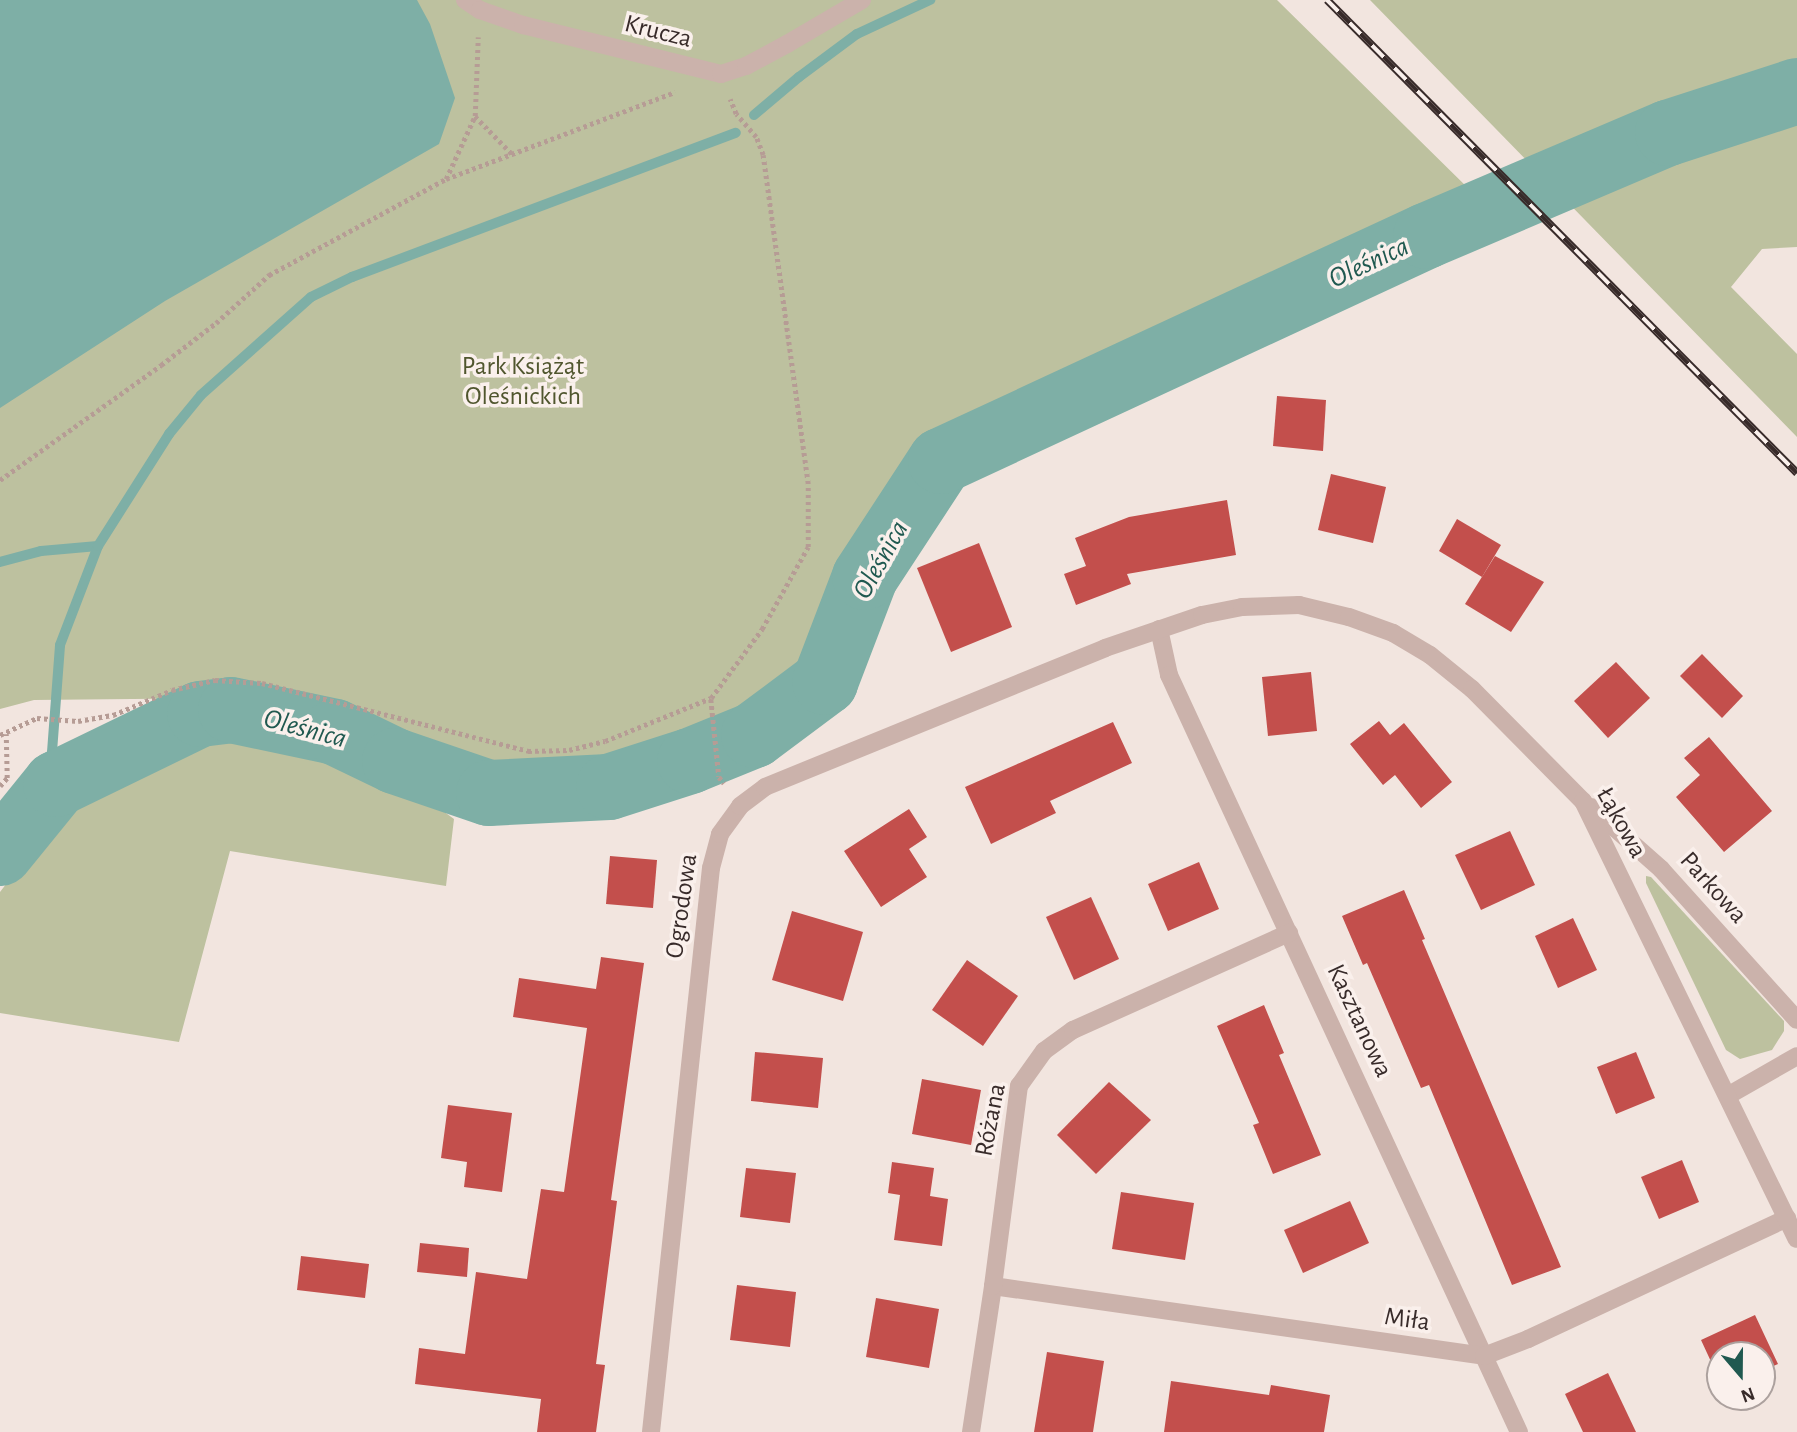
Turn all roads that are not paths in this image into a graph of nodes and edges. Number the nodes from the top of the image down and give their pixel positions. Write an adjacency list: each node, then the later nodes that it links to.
1 (862, 0): 2 (street, Krucza)
2 (472, 5)
3 (1159, 629): 4 (street, Łąkowa); 5 (street, Kasztanowa); 13 (street, Ogrodowa)
4 (1583, 801): 6 (street, Parkowa); 8 (street, Łąkowa)
5 (1289, 933): 11 (street, Różana); 12 (street, Kasztanowa)
6 (1797, 1020)
7 (1797, 1056): 8 (street)
8 (1729, 1095): 9 (street, Łąkowa)
9 (1787, 1218): 10 (street, Łąkowa); 12 (street, Miła)
10 (1797, 1239)
11 (993, 1286): 12 (street, Miła); 14 (street, Różana)
12 (1484, 1356): 15 (street, Kasztanowa)
13 (651, 1432)
14 (971, 1432)
15 (1519, 1432)

